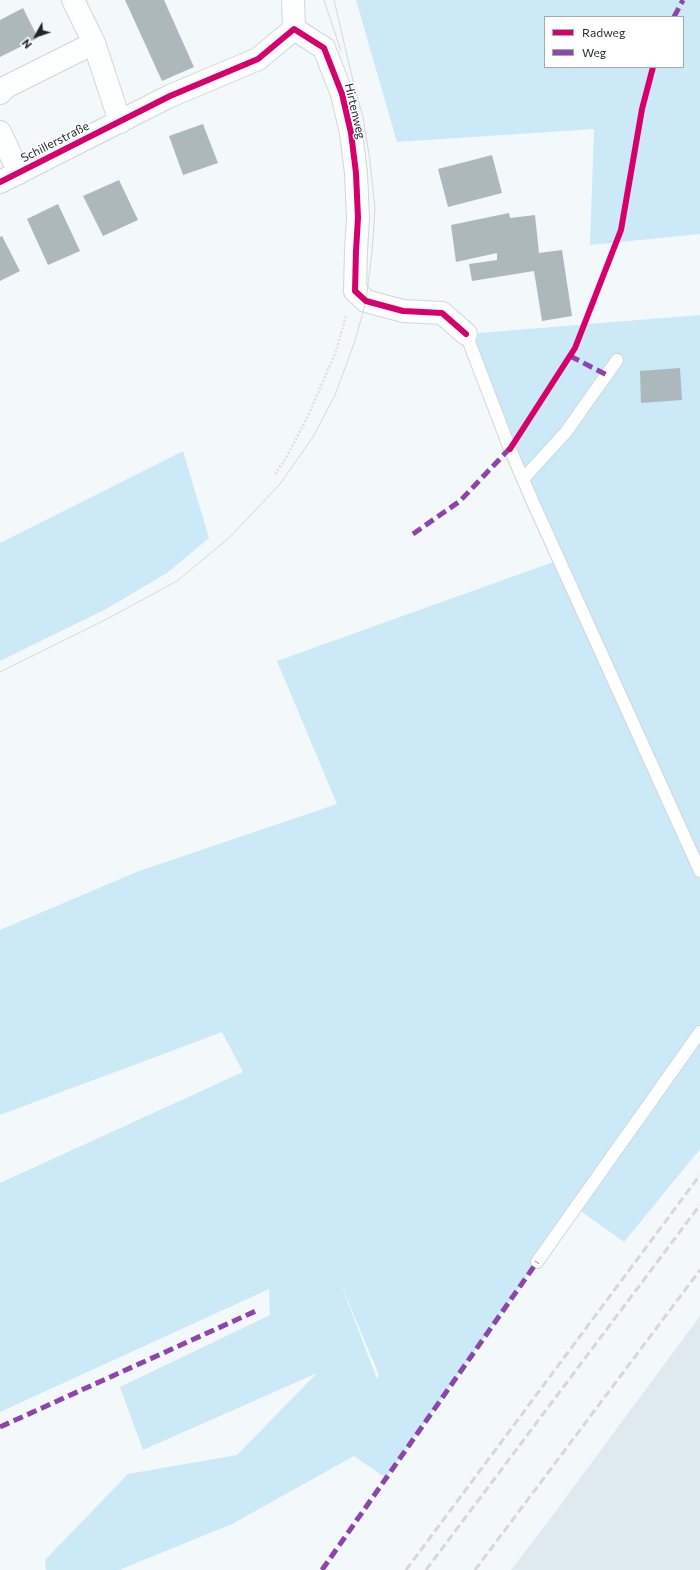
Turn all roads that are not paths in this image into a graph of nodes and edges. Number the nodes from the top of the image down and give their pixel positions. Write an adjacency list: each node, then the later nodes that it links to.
1 (73, 0): 4 (street)
2 (293, 0): 3 (street)
3 (294, 29): 6 (street); 9 (street, Hirtenweg)
4 (94, 43): 5 (street); 6 (street)
5 (0, 93)
6 (120, 122): 8 (street, Schillerstraße)
7 (0, 132): 8 (street, Schillerstraße)
8 (9, 178)
9 (466, 334): 11 (lane)
10 (617, 360): 11 (lane)
11 (523, 479): 12 (lane)
12 (700, 871)
13 (700, 1032): 14 (lane)
14 (537, 1262)

